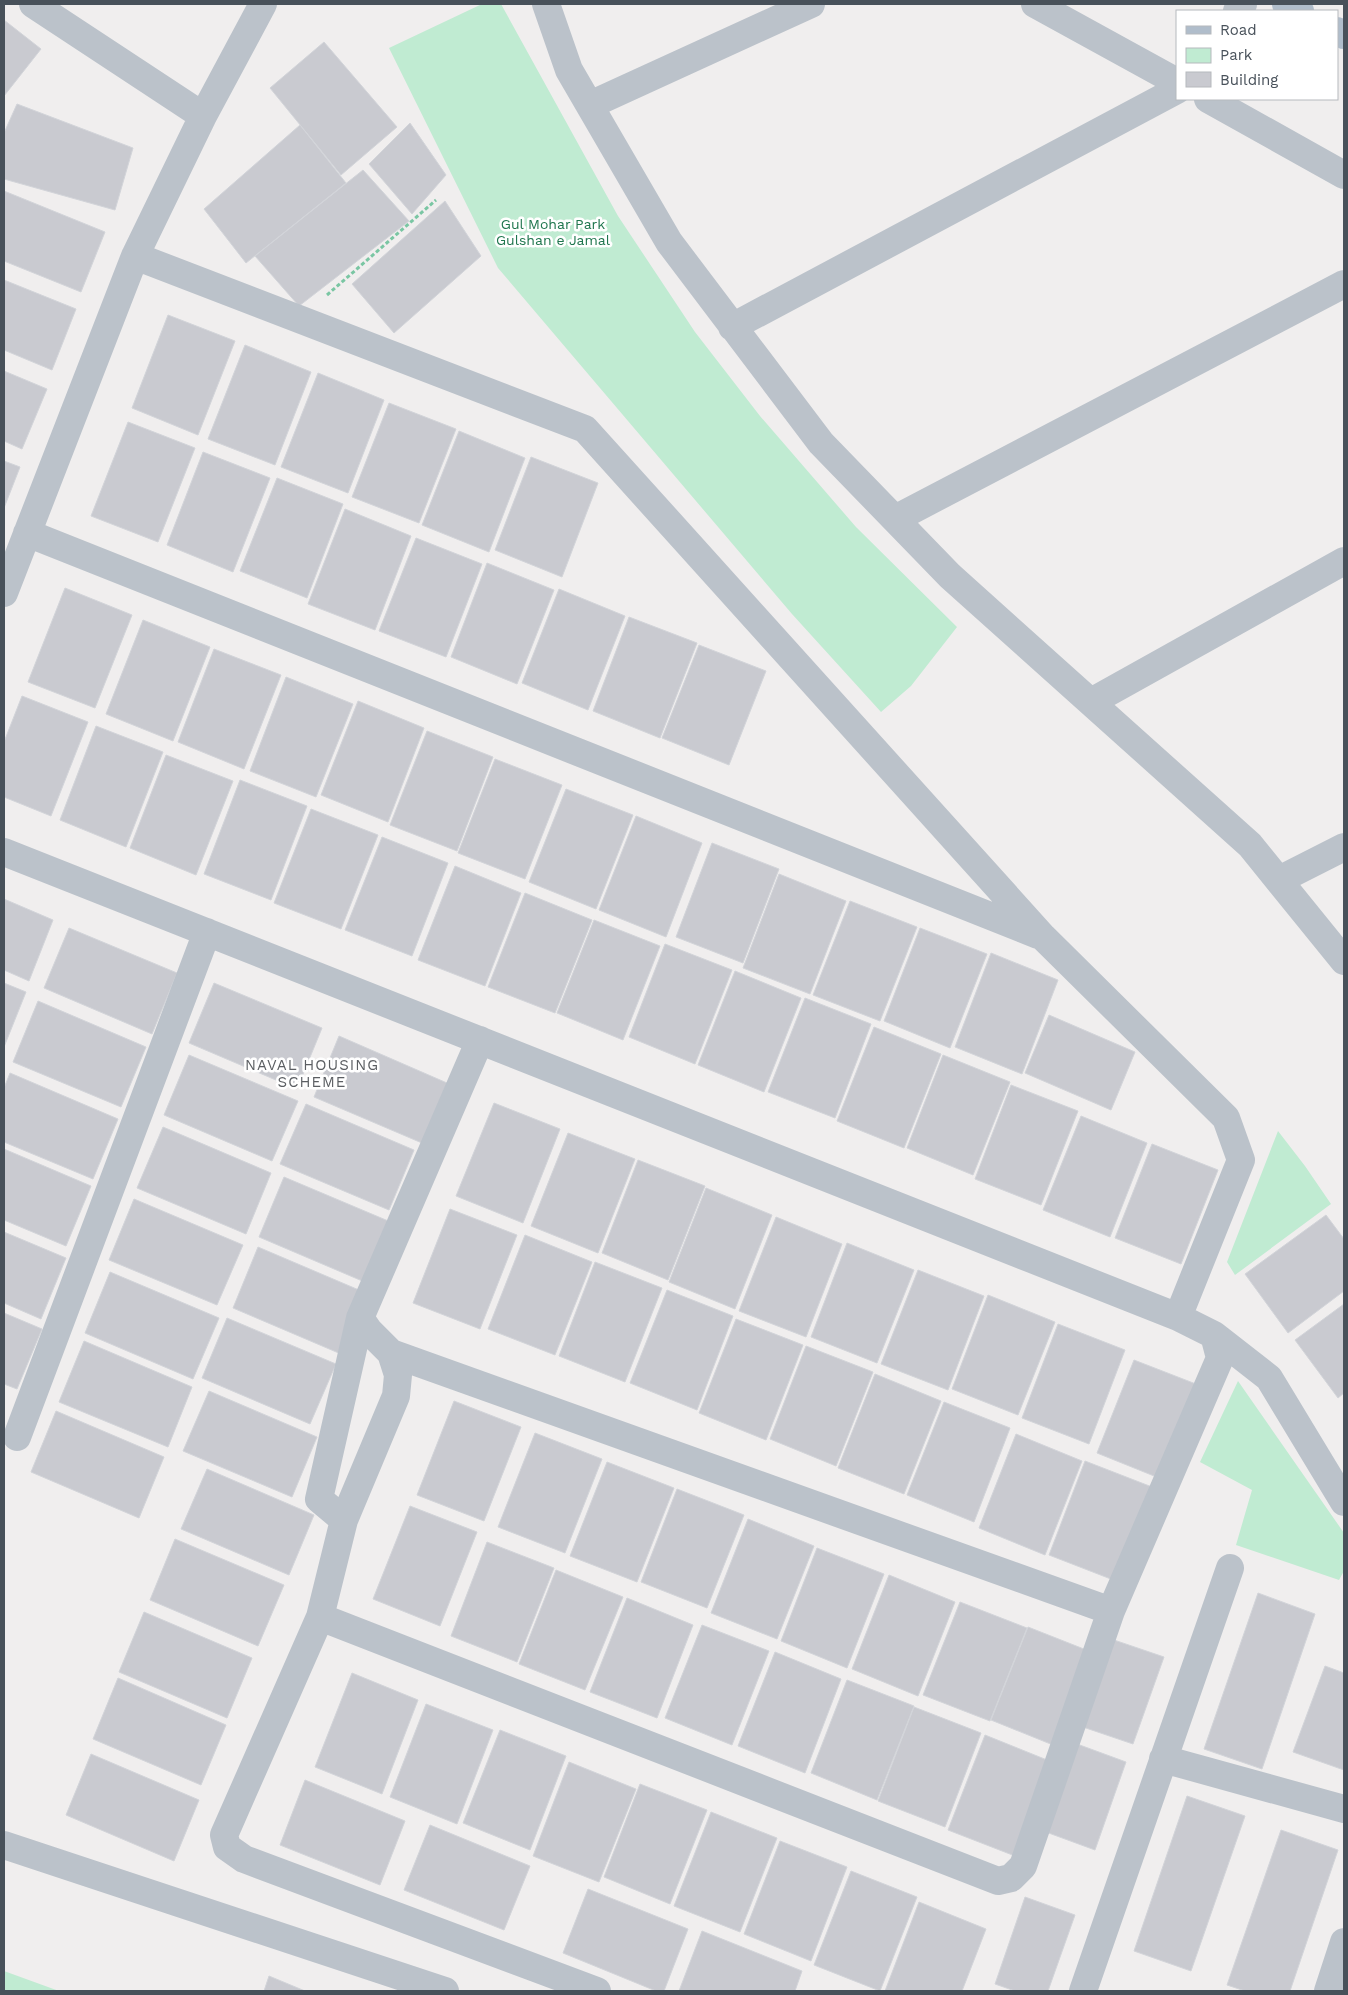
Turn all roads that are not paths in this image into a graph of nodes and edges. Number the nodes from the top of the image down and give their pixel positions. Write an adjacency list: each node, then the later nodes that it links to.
1 (33, 4): 12 (street)
2 (263, 4): 12 (street)
3 (546, 4): 11 (street)
4 (811, 4): 11 (street)
5 (1035, 4): 8 (street)
6 (1286, 4): 7 (main road)
7 (1298, 10)
8 (1176, 81)
9 (1176, 91): 16 (street)
10 (1210, 100): 13 (street)
11 (590, 105): 16 (street)
12 (203, 116): 14 (street)
13 (1344, 175)
14 (135, 256): 18 (street); 26 (street)
15 (1344, 284): 17 (street)
16 (732, 327): 17 (street)
17 (895, 519): 21 (street)
18 (27, 533): 20 (street); 26 (street)
19 (1344, 561): 21 (street)
20 (4, 593)
21 (1091, 702): 24 (street)
22 (1344, 847): 24 (street)
23 (4, 852): 25 (street)
24 (1279, 880): 27 (street)
25 (206, 932): 28 (street); 33 (street)
26 (1043, 937): 29 (street)
27 (1344, 960)
28 (480, 1040): 29 (street); 30 (street)
29 (1178, 1317): 31 (street)
30 (360, 1318): 32 (street); 35 (street)
31 (1214, 1334): 34 (street); 37 (street)
32 (391, 1353): 35 (street); 37 (street)
33 (17, 1437)
34 (1344, 1502)
35 (344, 1520): 38 (street)
36 (1230, 1568): 39 (street)
37 (1111, 1611): 38 (street)
38 (320, 1617): 44 (street)
39 (1164, 1759): 40 (street); 45 (street)
40 (1344, 1809)
41 (4, 1845): 43 (street)
42 (1344, 1942): 46 (street)
43 (445, 1991)
44 (597, 1991)
45 (1083, 1991)
46 (1328, 1991)

